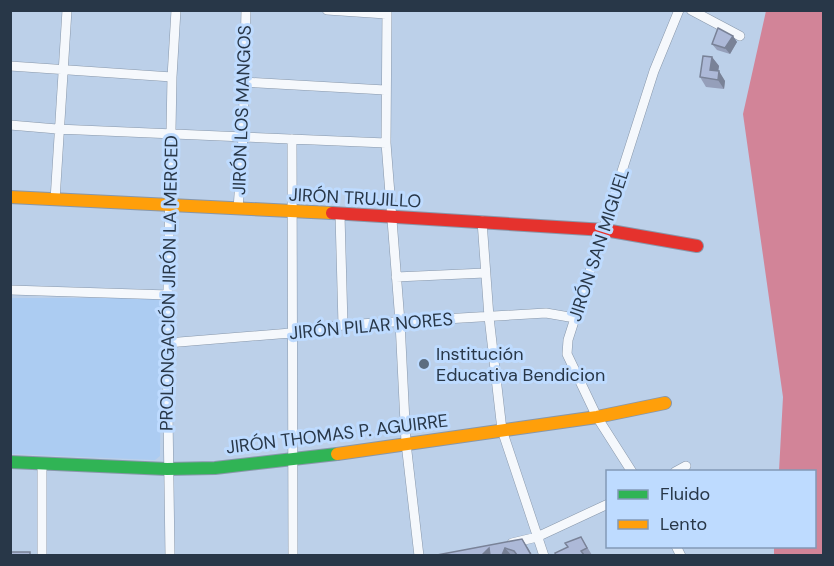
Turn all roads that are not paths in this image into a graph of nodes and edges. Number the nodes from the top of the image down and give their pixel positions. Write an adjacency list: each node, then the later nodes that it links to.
1 (67, 10): 10 (street)
2 (176, 10): 11 (street, PROLONGACIÓN JIRÓN LA MERCED)
3 (246, 10): 12 (street, JIRÓN LOS MANGOS)
4 (327, 10): 7 (street)
5 (679, 10): 28 (street, JIRÓN SAN MIGUEL)
6 (691, 10): 8 (street)
7 (387, 12): 13 (street)
8 (740, 36)
9 (10, 66): 10 (street)
10 (62, 69): 11 (street); 15 (street)
11 (172, 77): 16 (street, PROLONGACIÓN JIRÓN LA MERCED)
12 (243, 82): 13 (street); 17 (street, JIRÓN LOS MANGOS)
13 (385, 90): 19 (street)
14 (10, 125): 15 (street)
15 (57, 129): 16 (street); 21 (street)
16 (172, 133): 17 (street); 22 (street, PROLONGACIÓN JIRÓN LA MERCED)
17 (243, 137): 18 (street); 23 (street, JIRÓN LOS MANGOS)
18 (292, 139): 19 (street); 24 (street)
19 (386, 143): 26 (street)
20 (10, 197): 21 (street, JIRÓN TRUJILLO)
21 (55, 200): 22 (street, JIRÓN TRUJILLO)
22 (171, 206): 23 (street, JIRÓN TRUJILLO); 33 (street, PROLONGACIÓN JIRÓN LA MERCED)
23 (238, 209): 24 (street, JIRÓN TRUJILLO)
24 (291, 213): 25 (street, JIRÓN TRUJILLO); 38 (street)
25 (340, 215): 26 (street, JIRÓN TRUJILLO); 37 (street)
26 (391, 218): 27 (street, JIRÓN TRUJILLO); 31 (street)
27 (482, 221): 28 (street, JIRÓN TRUJILLO); 30 (street)
28 (605, 230): 29 (street, JIRÓN TRUJILLO); 35 (street, JIRÓN SAN MIGUEL)
29 (697, 246)
30 (485, 273): 31 (street); 34 (street)
31 (396, 277): 36 (street)
32 (10, 290): 33 (street)
33 (169, 295): 39 (street, PROLONGACIÓN JIRÓN LA MERCED)
34 (489, 317): 35 (street, JIRÓN PILAR NORES); 36 (street, JIRÓN PILAR NORES); 42 (street)
35 (575, 318): 41 (street, JIRÓN SAN MIGUEL)
36 (400, 322): 37 (street, JIRÓN PILAR NORES); 43 (street)
37 (343, 325): 38 (street, JIRÓN PILAR NORES)
38 (291, 333): 39 (street, JIRÓN PILAR NORES); 44 (street)
39 (166, 343): 48 (street, PROLONGACIÓN JIRÓN LA MERCED)
40 (665, 403): 41 (street, JIRÓN THOMAS P. AGUIRRE)
41 (597, 417): 42 (street, JIRÓN THOMAS P. AGUIRRE); 49 (street, JIRÓN SAN MIGUEL)
42 (502, 430): 43 (street, JIRÓN THOMAS P. AGUIRRE); 52 (street)
43 (406, 444): 44 (street, JIRÓN THOMAS P. AGUIRRE); 57 (street)
44 (292, 460): 48 (street, JIRÓN THOMAS P. AGUIRRE); 56 (street)
45 (10, 462): 46 (street, JIRÓN THOMAS P. AGUIRRE)
46 (42, 463): 48 (street, JIRÓN THOMAS P. AGUIRRE); 54 (street)
47 (686, 466): 50 (street)
48 (166, 469): 55 (street, PROLONGACIÓN JIRÓN LA MERCED)
49 (631, 470)
50 (677, 470)
51 (606, 505): 52 (street)
52 (537, 537): 53 (street); 58 (street)
53 (506, 545)
54 (42, 555)
55 (170, 555)
56 (293, 555)
57 (418, 555)
58 (544, 555)

